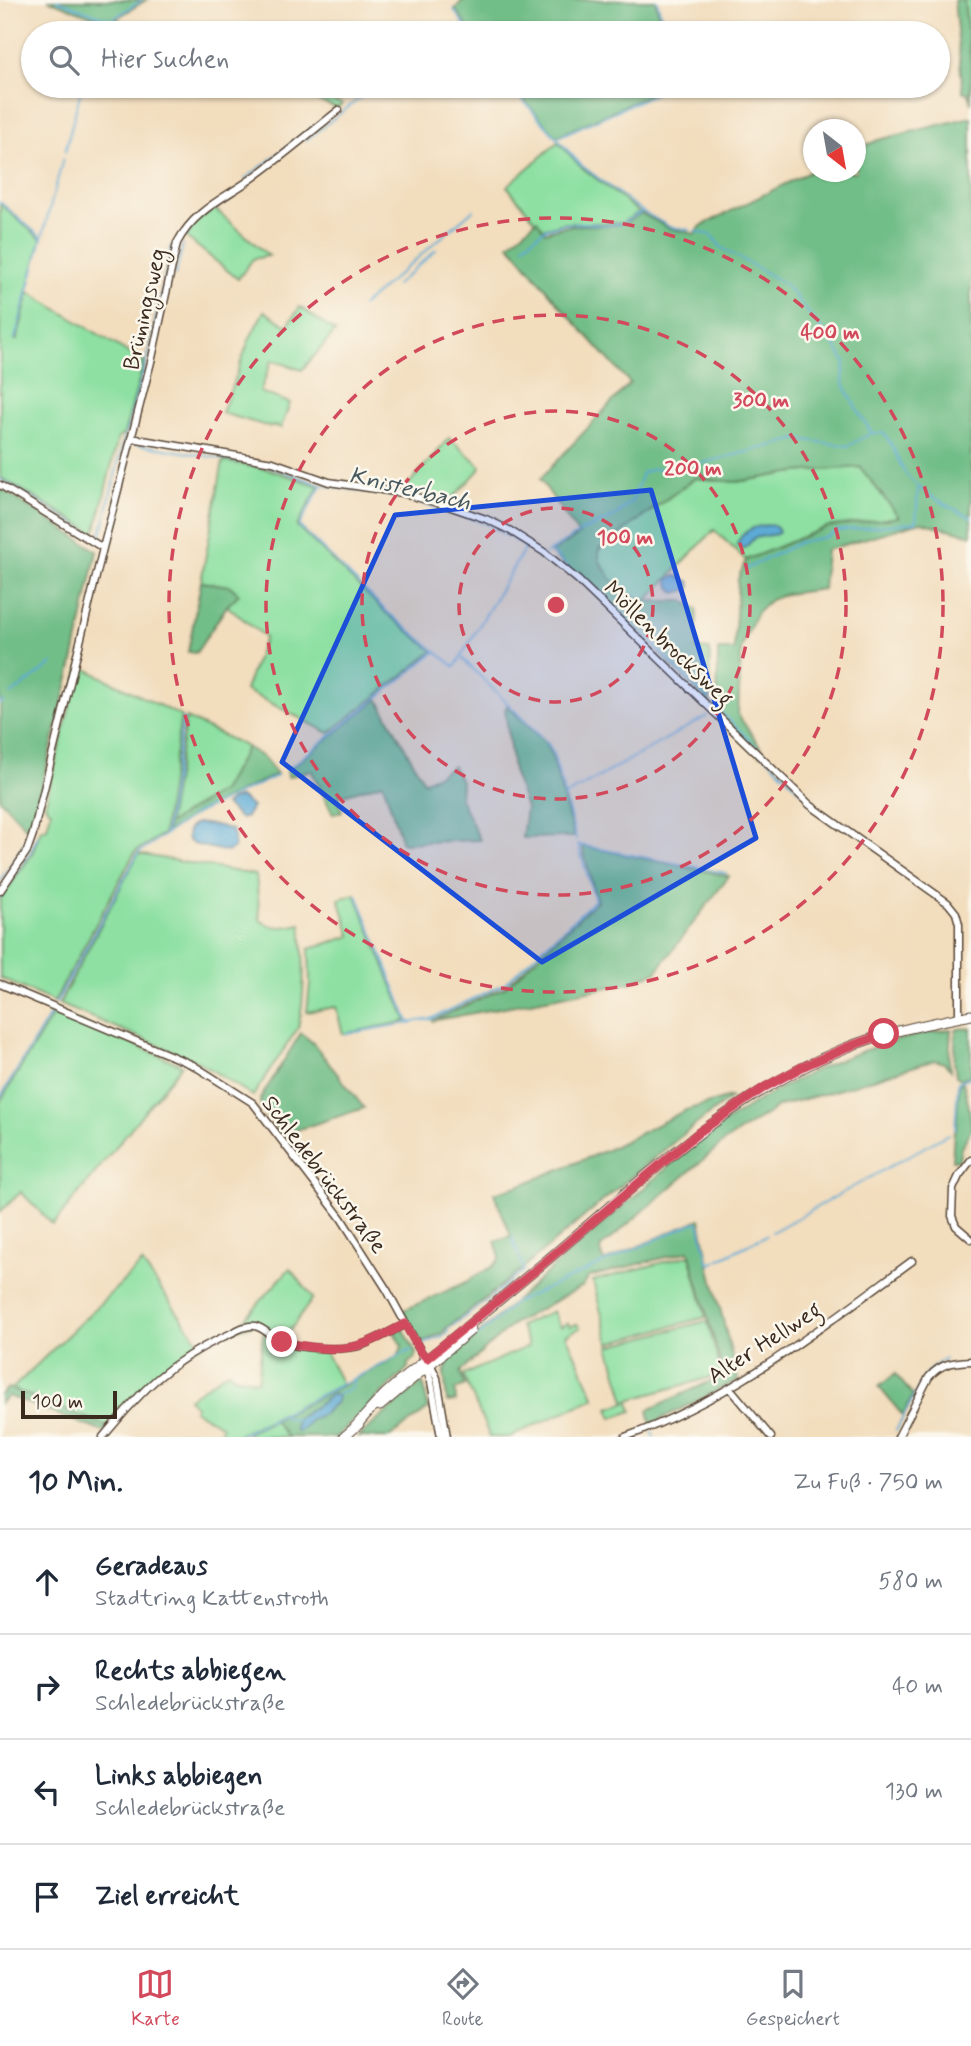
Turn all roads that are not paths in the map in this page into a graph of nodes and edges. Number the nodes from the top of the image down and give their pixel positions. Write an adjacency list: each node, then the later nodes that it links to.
1 (340, 110): 2 (street, Brüningsweg)
2 (131, 438): 4 (street, Brüningsweg); 7 (street, Möllenbrocksweg)
3 (0, 485): 4 (street)
4 (103, 548): 5 (street, Brüningsweg)
5 (0, 891)
6 (0, 984): 11 (street, Schledebrückstraße)
7 (966, 1017): 12 (main road)
8 (971, 1160): 9 (street)
9 (971, 1239)
10 (912, 1261): 14 (street, Alter Hellweg)
11 (405, 1324): 12 (street, Schledebrückstraße); 15 (street)
12 (426, 1361): 16 (main road); 17 (street, Schledebrückstraße); 18 (street, Schledebrückstraße)
13 (971, 1361): 21 (street)
14 (730, 1388): 19 (street, Alter Hellweg); 20 (street)
15 (103, 1437)
16 (344, 1437)
17 (441, 1437)
18 (447, 1437)
19 (625, 1437)
20 (771, 1437)
21 (898, 1437)

